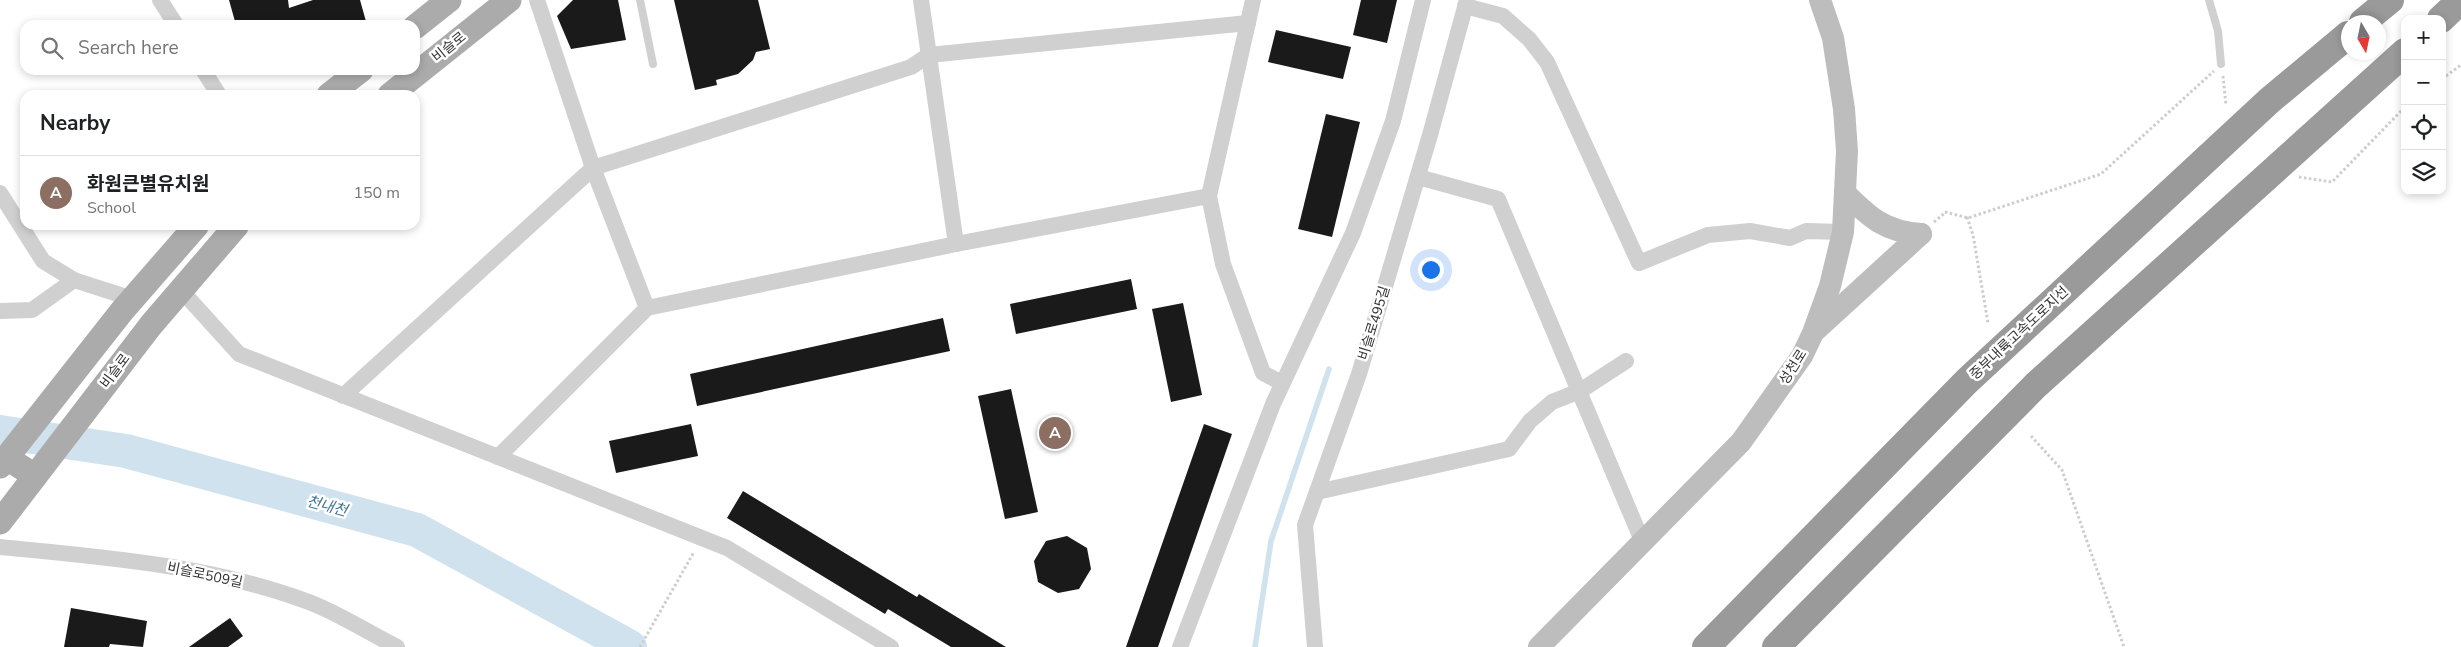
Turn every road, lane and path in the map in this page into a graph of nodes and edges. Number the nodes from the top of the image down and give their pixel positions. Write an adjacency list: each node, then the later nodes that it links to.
1 (160, 0): 17 (street)
2 (449, 0): 19 (main road)
3 (488, 0): 20 (main road)
4 (509, 0): 20 (main road, 비슬로)
5 (537, 0): 37 (street)
6 (640, 0): 24 (lane)
7 (921, 0): 22 (street)
8 (1253, 0): 18 (street)
9 (1423, 0): 59 (street)
10 (1820, 0): 41 (main road, 성천로)
11 (2209, 0): 25 (lane)
12 (2390, 0): 15 (highway)
13 (2461, 0): 16 (highway)
14 (1466, 3): 38 (street, 비슬로495길); 48 (street)
15 (2372, 15)
16 (2445, 15)
17 (173, 20)
18 (1248, 22): 22 (street); 42 (street)
19 (420, 23)
20 (476, 25): 27 (main road, 비슬로)
21 (2341, 41): 77 (highway, 중부내륙고속도로지선)
22 (929, 55): 37 (street); 50 (street)
23 (2401, 56): 78 (highway)
24 (653, 64)
25 (2221, 64): 35 (path); 43 (path)
26 (2461, 65): 31 (path)
27 (420, 71)
28 (207, 75): 32 (street)
29 (354, 75): 33 (main road)
30 (415, 75): 34 (main road, 비슬로)
31 (2446, 76)
32 (216, 90)
33 (335, 90)
34 (396, 90)
35 (2226, 105)
36 (2401, 112): 39 (path)
37 (593, 168): 54 (street); 61 (street)
38 (1418, 177): 60 (street); 66 (street, 비슬로495길)
39 (2295, 177)
40 (0, 193): 44 (street)
41 (1845, 193): 48 (main road, 성천로); 49 (main road)
42 (1209, 196): 50 (street); 59 (street)
43 (1968, 218): 49 (path); 56 (path)
44 (20, 225)
45 (23, 230): 51 (street)
46 (193, 230): 53 (main road)
47 (233, 230): 52 (main road, 비슬로)
48 (1843, 232): 57 (main road, 성천로)
49 (1920, 234): 57 (main road)
50 (956, 244): 54 (street)
51 (74, 280): 53 (street); 55 (street)
52 (180, 290): 61 (street); 65 (main road, 비슬로)
53 (128, 305): 64 (main road)
54 (647, 308): 63 (street)
55 (0, 311)
56 (1988, 323)
57 (1813, 333): 68 (main road, 성천로)
58 (1626, 361): 60 (street)
59 (1282, 383): 74 (street)
60 (1580, 391): 66 (street); 68 (street)
61 (343, 396): 63 (street)
62 (2031, 436): 79 (path)
63 (498, 457): 73 (street)
64 (3, 462): 65 (main road, bridge)
65 (35, 476): 67 (main road, 비슬로)
66 (1317, 492): 75 (street, 비슬로495길)
67 (2, 520)
68 (1643, 543): 76 (main road, 성천로)
69 (0, 547): 71 (street, 비슬로509길)
70 (696, 547): 72 (path)
71 (397, 647)
72 (640, 647)
73 (891, 647)
74 (1180, 647)
75 (1315, 647)
76 (1539, 647)
77 (1706, 647)
78 (1776, 647)
79 (2124, 647)

